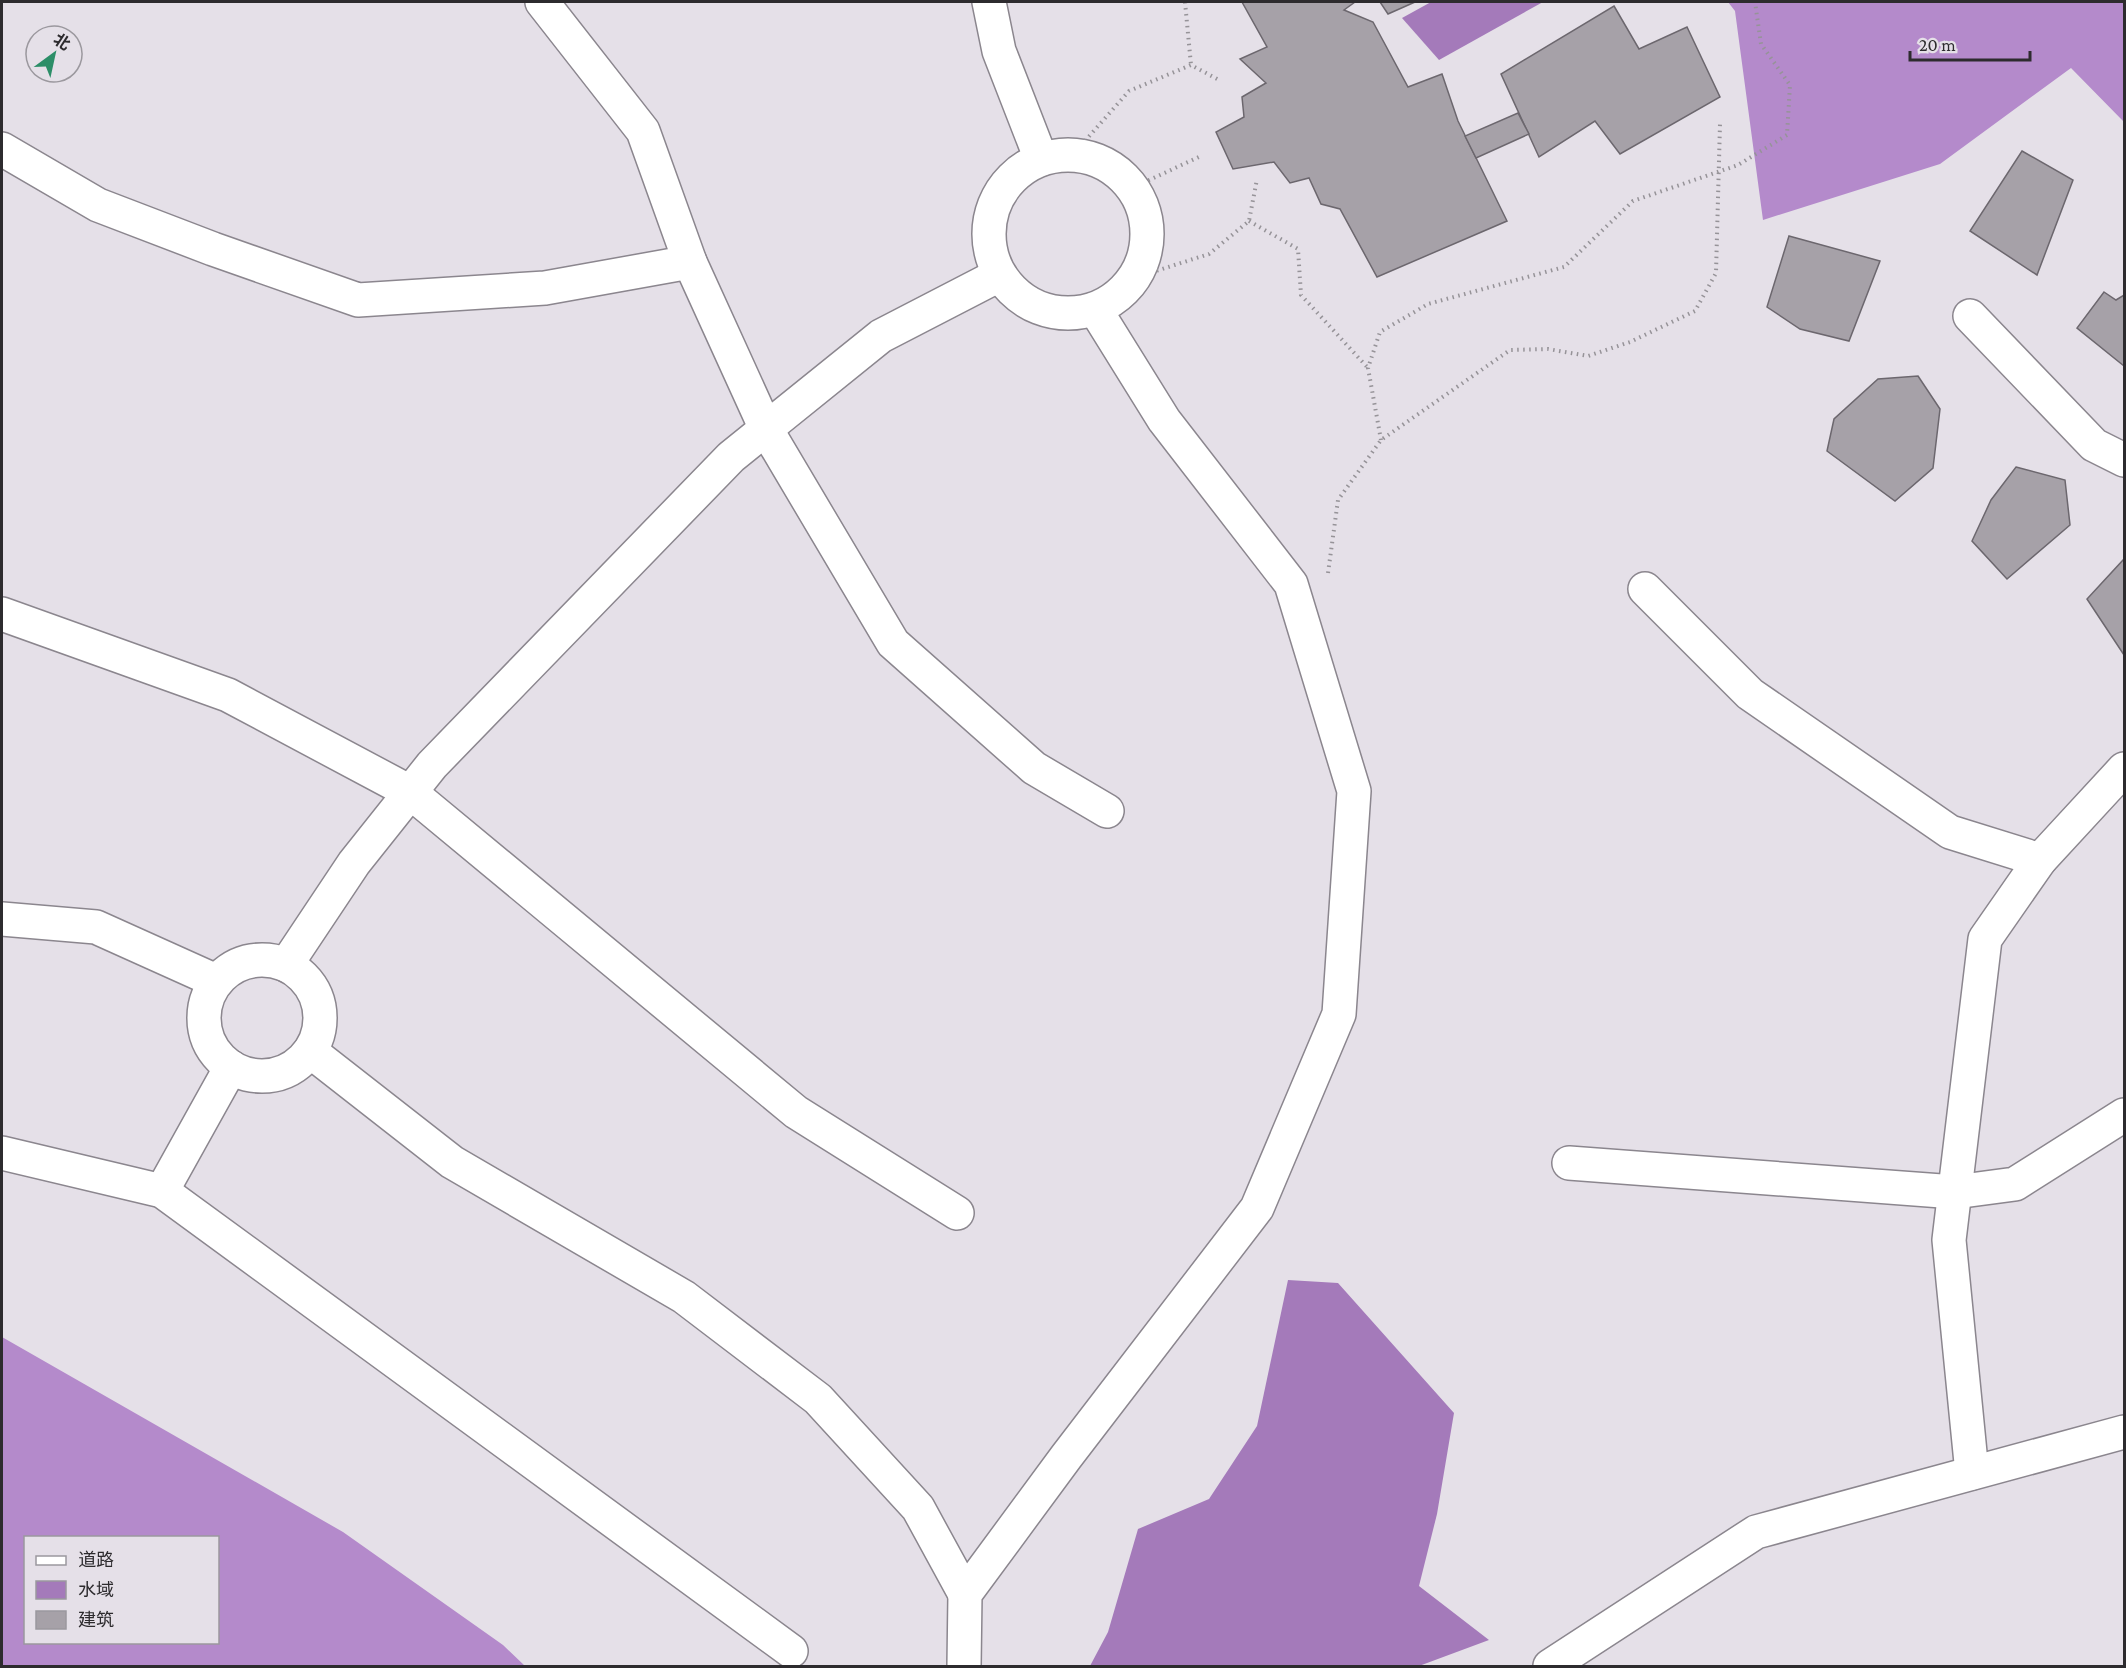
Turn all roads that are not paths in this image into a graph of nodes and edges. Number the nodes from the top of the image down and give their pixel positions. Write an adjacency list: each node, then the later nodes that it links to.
1 (542, 2): 5 (street)
2 (989, 2): 4 (street)
3 (2, 149): 5 (street)
4 (1057, 157): 6 (street); 7 (street)
5 (690, 262): 9 (street)
6 (999, 275): 7 (street); 9 (street)
7 (1095, 309): 30 (street)
8 (1970, 316): 10 (street)
9 (766, 429): 14 (street); 15 (street)
10 (2124, 460)
11 (1645, 589): 16 (street)
12 (2, 614): 14 (street)
13 (2124, 769): 16 (street)
14 (410, 792): 18 (street); 27 (street)
15 (1107, 811)
16 (2040, 860): 26 (street)
17 (2, 919): 19 (street)
18 (286, 964): 19 (street); 20 (street)
19 (216, 981): 21 (street)
20 (310, 1051): 21 (street); 30 (street)
21 (231, 1067): 25 (street)
22 (2124, 1115): 26 (street)
23 (2, 1152): 25 (street)
24 (1569, 1163): 26 (street)
25 (162, 1191): 31 (street)
26 (1955, 1192): 29 (street)
27 (957, 1213)
28 (2124, 1432): 29 (street)
29 (1972, 1473): 33 (street)
30 (966, 1594): 32 (street)
31 (791, 1652)
32 (964, 1666)
33 (1550, 1666)

